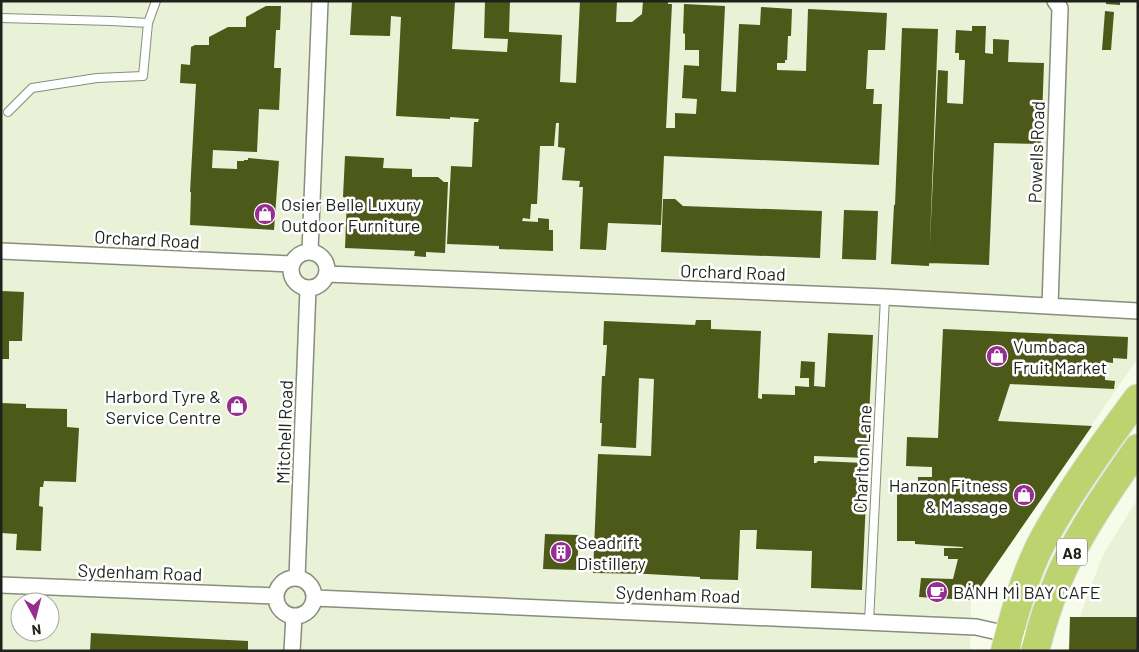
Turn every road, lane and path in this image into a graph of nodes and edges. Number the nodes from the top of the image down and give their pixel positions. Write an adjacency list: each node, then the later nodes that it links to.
1 (156, 1): 5 (lane)
2 (320, 1): 8 (street)
3 (1055, 1): 13 (street, Powells Road)
4 (1, 18): 5 (lane)
5 (148, 22): 6 (lane)
6 (8, 112)
7 (1, 251): 9 (street, Orchard Road)
8 (310, 251): 9 (street); 10 (street)
9 (291, 264): 11 (street)
10 (327, 274): 11 (street); 12 (street, Orchard Road)
11 (308, 288): 17 (street, Mitchell Road)
12 (885, 297): 13 (street, Orchard Road); 22 (lane, Charlton Lane)
13 (1050, 306): 14 (street, Orchard Road)
14 (1138, 311)
15 (1138, 398): 23 (highway, A8)
16 (1138, 448): 24 (highway, A8)
17 (297, 578): 19 (street); 20 (street)
18 (1, 584): 19 (street, Sydenham Road)
19 (276, 596): 21 (street)
20 (315, 598): 21 (street); 22 (street, Sydenham Road)
21 (294, 616): 25 (street)
22 (869, 622): 23 (street, Sydenham Road)
23 (1007, 642): 24 (street, Sydenham Road)
24 (1037, 646)
25 (292, 651)

